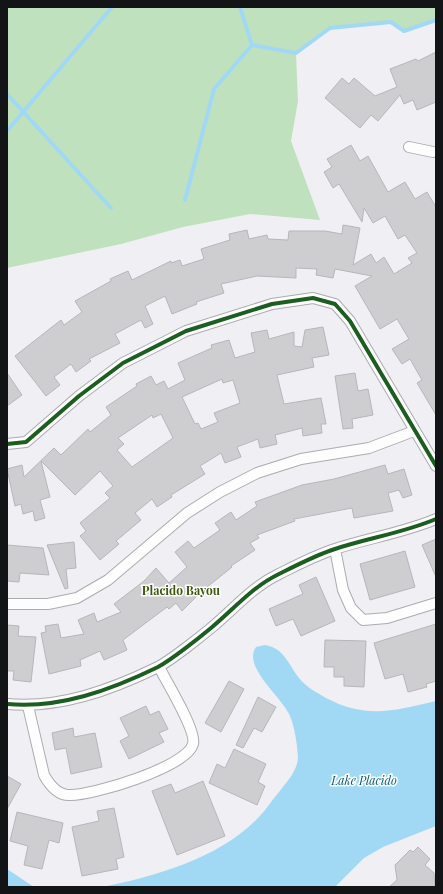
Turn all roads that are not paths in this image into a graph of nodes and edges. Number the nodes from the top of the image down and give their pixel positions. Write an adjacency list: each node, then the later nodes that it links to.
1 (409, 147): 2 (street)
2 (435, 154)
3 (414, 431): 4 (street); 5 (street); 9 (street)
4 (7, 444)
5 (436, 466)
6 (436, 519): 7 (street)
7 (335, 549): 8 (street); 10 (street)
8 (436, 603)
9 (7, 604)
10 (159, 667): 12 (street); 12 (street)
11 (7, 704): 12 (street)
12 (28, 706)

